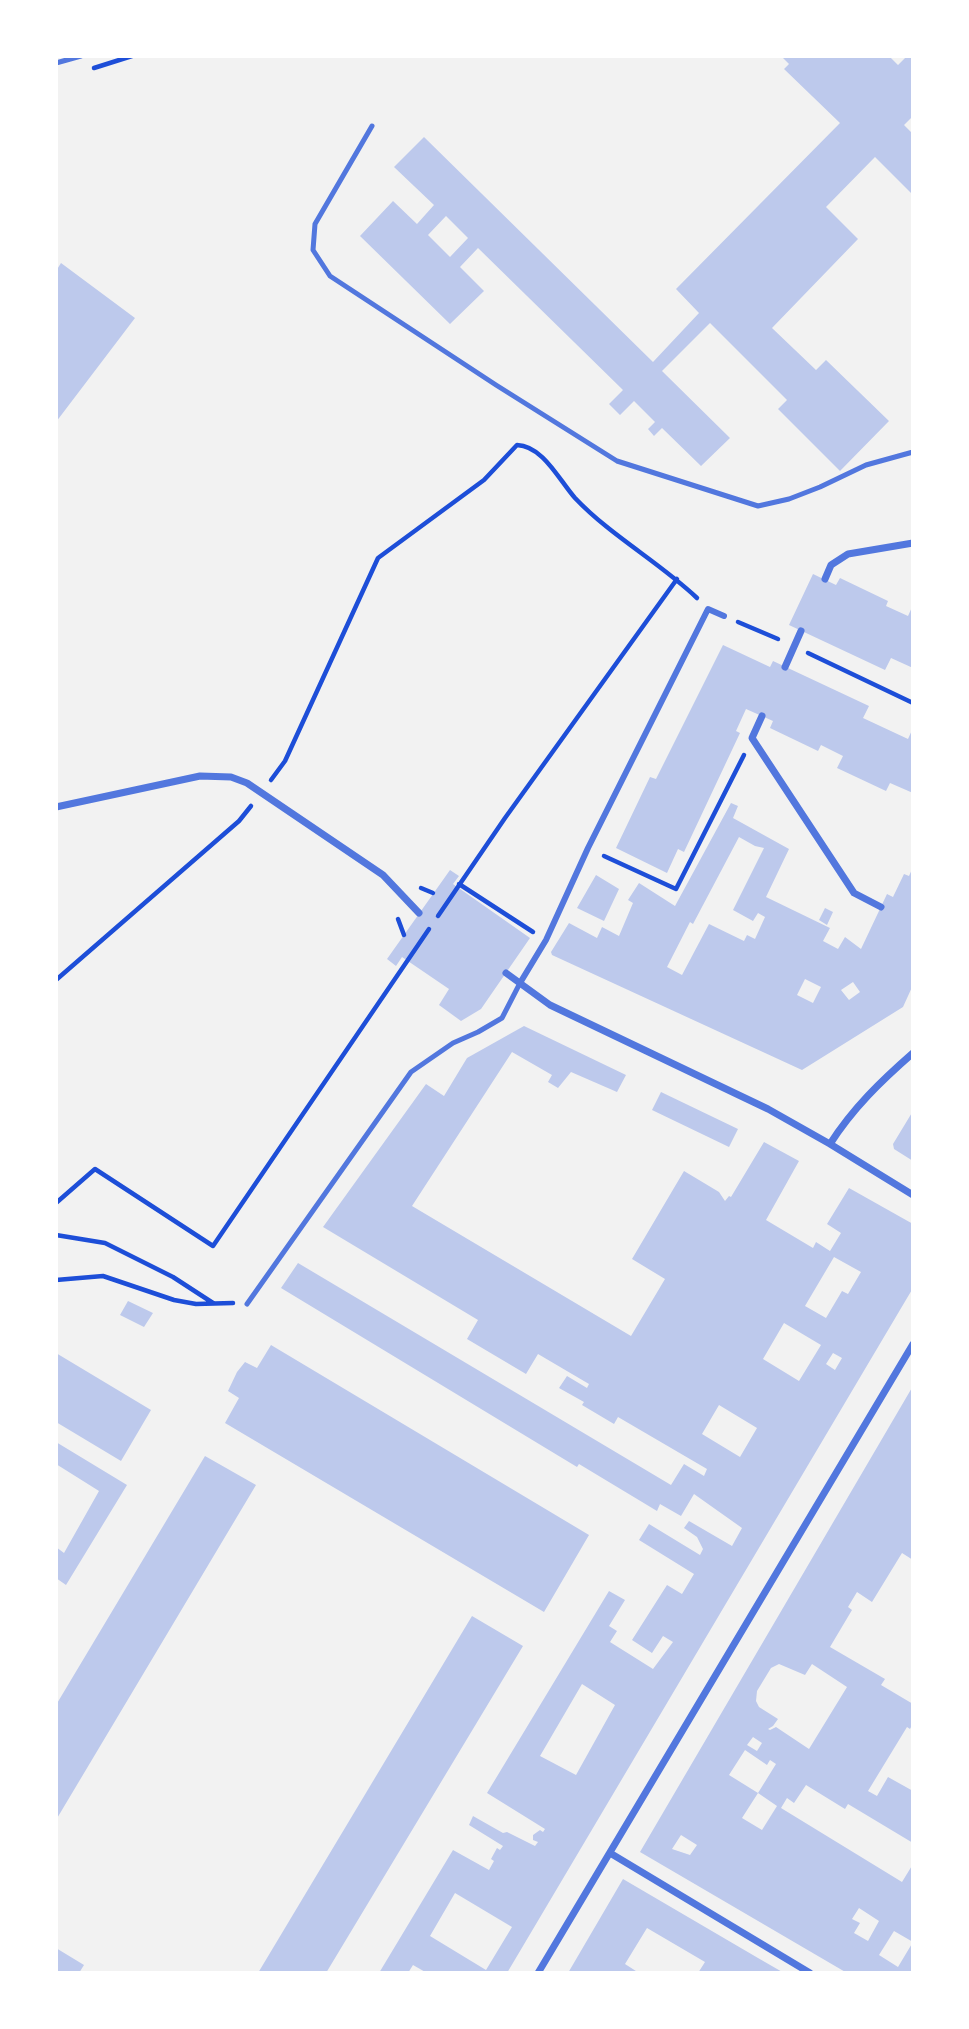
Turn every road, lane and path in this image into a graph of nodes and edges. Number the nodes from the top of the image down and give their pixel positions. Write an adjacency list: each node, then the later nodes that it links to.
1 (81, 56): 2 (lane)
2 (56, 63)
3 (372, 126): 4 (lane)
4 (913, 452)
5 (913, 543): 7 (street)
6 (677, 579): 8 (path); 16 (path); 22 (path)
7 (825, 579)
8 (708, 609): 9 (street); 19 (street)
9 (724, 616): 11 (path)
10 (801, 631): 11 (street)
11 (795, 646): 12 (street); 13 (path)
12 (785, 667)
13 (913, 703)
14 (762, 716): 15 (street)
15 (752, 738): 19 (path); 20 (street)
16 (270, 781)
17 (254, 801): 25 (path)
18 (56, 807): 21 (street)
19 (588, 848): 26 (street)
20 (881, 907)
21 (419, 913)
22 (534, 933)
23 (407, 961): 30 (path)
24 (506, 973): 26 (street)
25 (56, 980)
26 (520, 983): 28 (street); 34 (lane)
27 (913, 1053): 28 (street)
28 (830, 1143): 29 (street)
29 (913, 1195)
30 (56, 1203)
31 (56, 1235): 33 (path)
32 (56, 1280): 33 (path)
33 (214, 1303): 34 (path)
34 (247, 1304)
35 (913, 1344): 36 (street)
36 (610, 1853): 37 (street); 38 (street)
37 (538, 1973)
38 (810, 1973)

